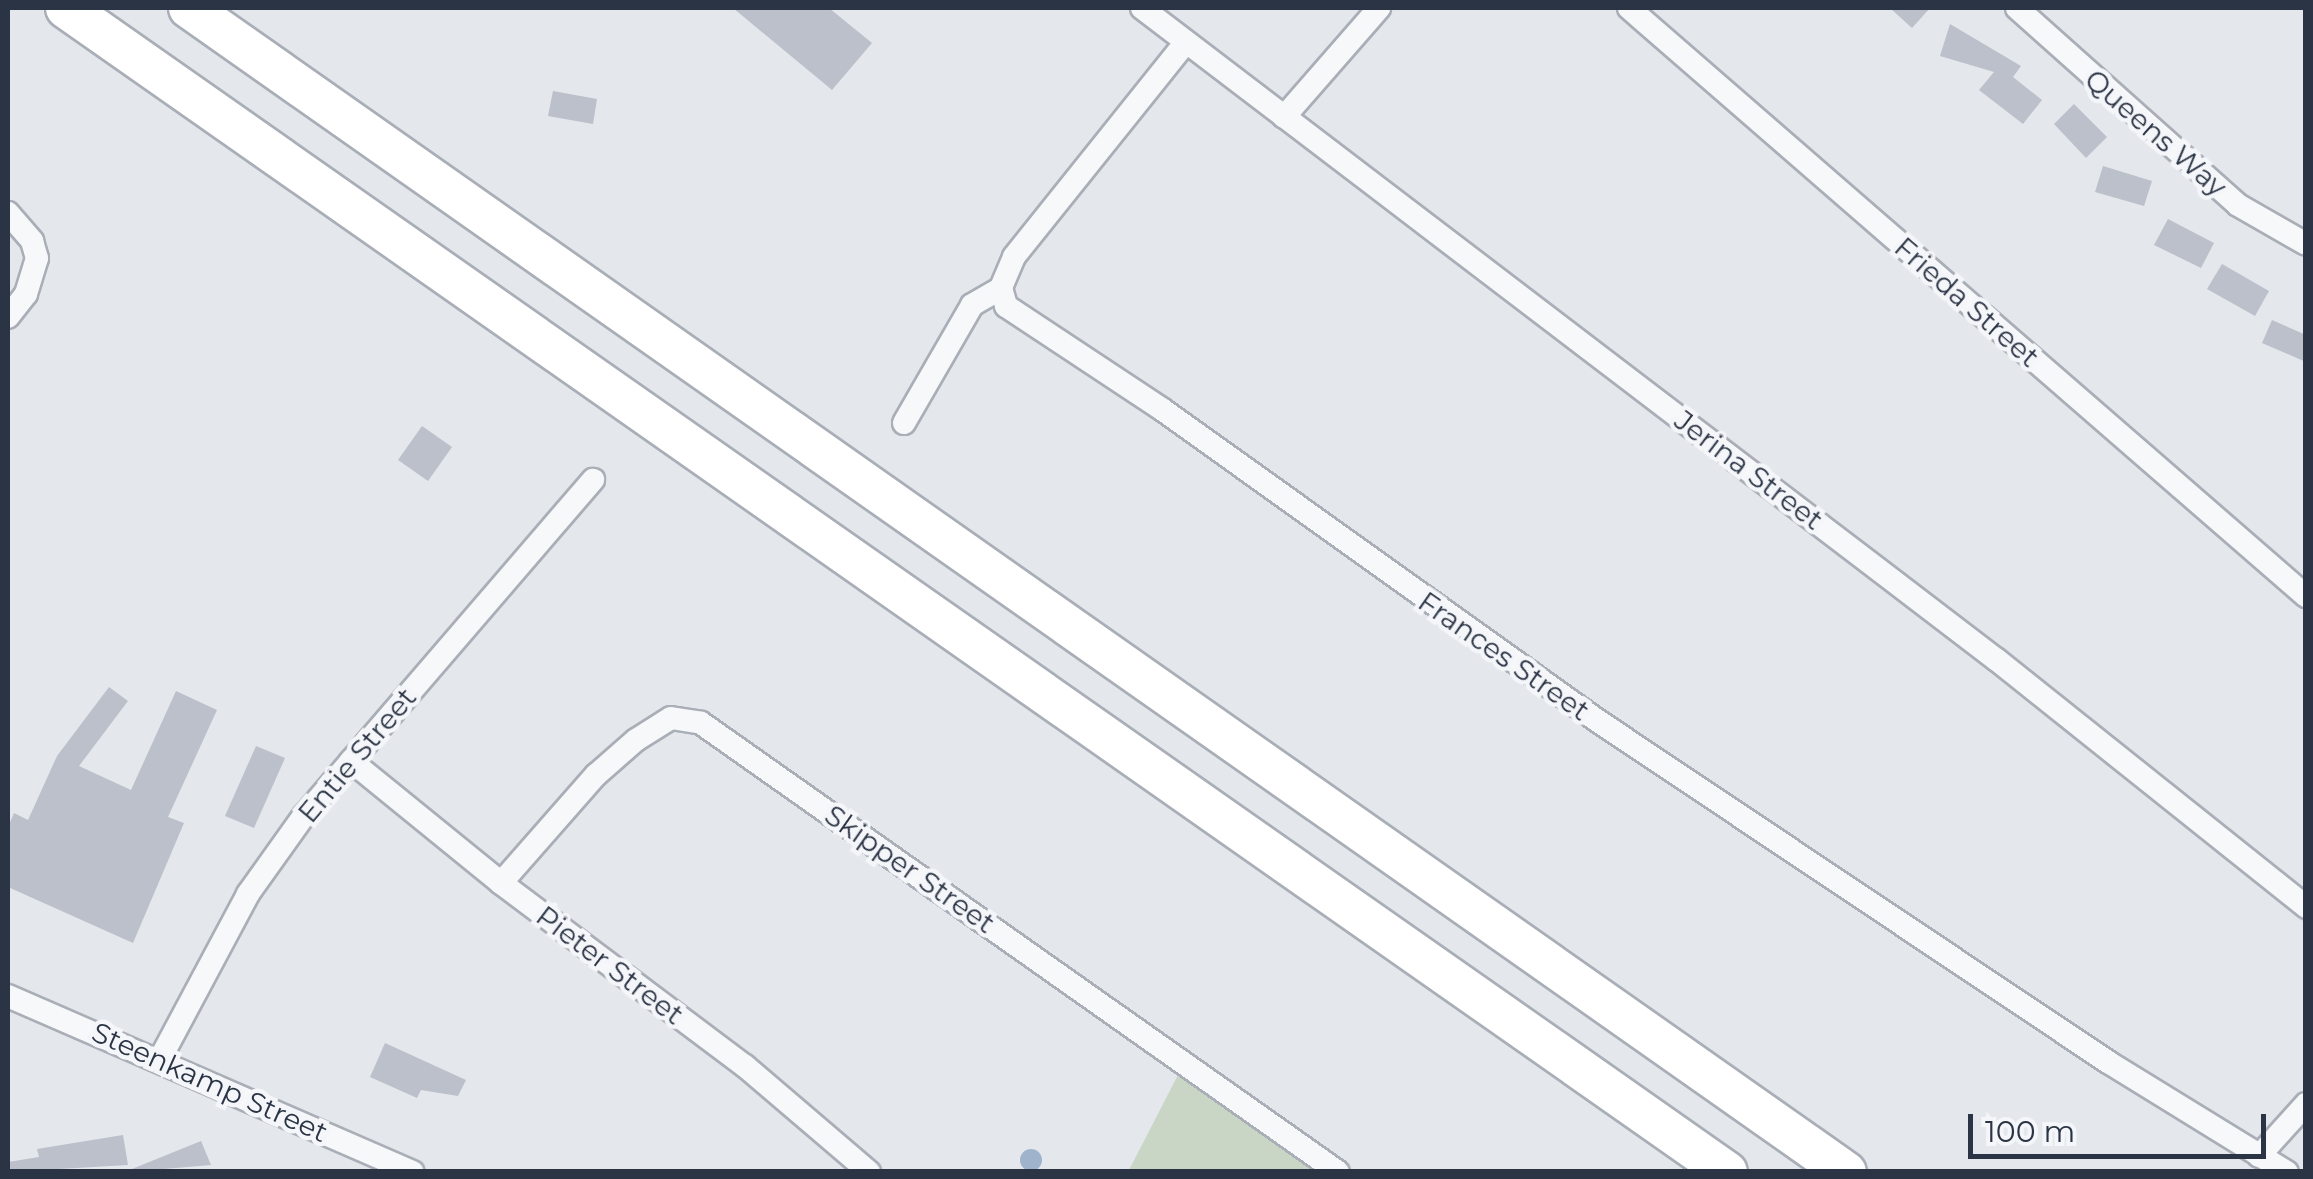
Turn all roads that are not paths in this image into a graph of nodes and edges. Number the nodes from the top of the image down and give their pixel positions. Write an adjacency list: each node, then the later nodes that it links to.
1 (66, 8): 26 (highway)
2 (189, 8): 27 (highway)
3 (1142, 8): 7 (street, Jerina Street)
4 (1379, 8): 8 (street)
5 (1629, 8): 15 (street, Frieda Street)
6 (2018, 8): 10 (street, Queens Way)
7 (1186, 42): 8 (street, Jerina Street); 11 (street)
8 (1284, 118): 18 (street, Jerina Street)
9 (8, 213): 12 (street)
10 (2306, 244)
11 (1001, 288): 13 (street); 22 (street, Frances Street)
12 (8, 317)
13 (904, 423)
14 (593, 480): 16 (street, Entie Street)
15 (2306, 596)
16 (351, 761): 17 (street, Pieter Street); 20 (street, Entie Street)
17 (501, 884): 24 (street, Pieter Street); 25 (street, Skipper Street)
18 (2306, 907)
19 (8, 996): 20 (street, Steenkamp Street)
20 (160, 1058): 23 (street, Steenkamp Street)
21 (2306, 1104): 22 (street)
22 (2259, 1156): 28 (street, Frances Street)
23 (412, 1172)
24 (868, 1172)
25 (1338, 1172)
26 (1727, 1172)
27 (1846, 1172)
28 (2287, 1172)

